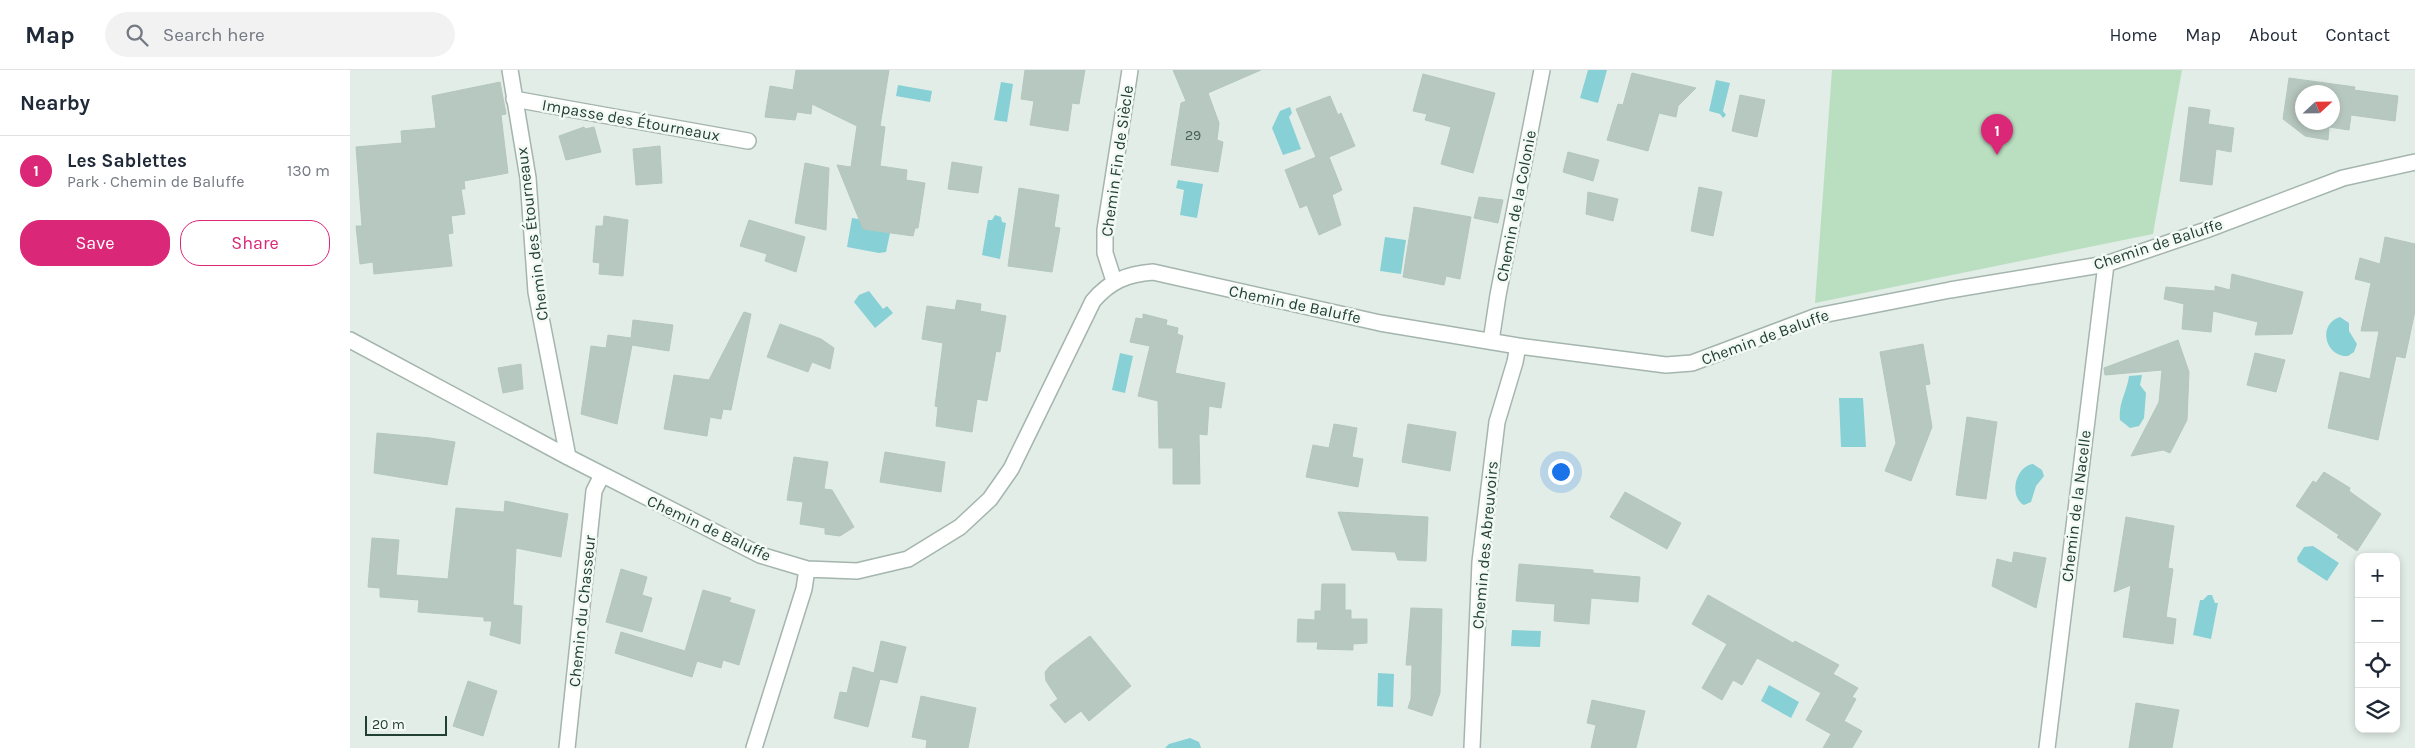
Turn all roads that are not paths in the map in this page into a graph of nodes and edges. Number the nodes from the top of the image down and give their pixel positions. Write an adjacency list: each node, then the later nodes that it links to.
1 (510, 70): 4 (street, Chemin des Étourneaux)
2 (1130, 70): 8 (street, Chemin Fin de Siècle)
3 (1542, 70): 10 (street, Chemin de la Colonie)
4 (514, 99): 5 (street, Impasse des Étourneaux); 12 (street, Chemin des Étourneaux)
5 (748, 141)
6 (2415, 162): 7 (street, Chemin de Baluffe)
7 (2106, 264): 11 (street, Chemin de Baluffe); 18 (street, Chemin de la Nacelle)
8 (1114, 281): 10 (street, Chemin de Baluffe); 14 (street, Chemin de Baluffe)
9 (350, 340): 12 (street, Chemin de Baluffe)
10 (1491, 341): 11 (street, Chemin de Baluffe)
11 (1518, 346): 17 (street, Chemin des Abreuvoirs)
12 (568, 457): 13 (street, Chemin de Baluffe)
13 (602, 475): 14 (street, Chemin de Baluffe); 15 (street, Chemin du Chasseur)
14 (806, 569): 16 (street)
15 (567, 748)
16 (754, 748)
17 (1472, 748)
18 (2047, 748)

